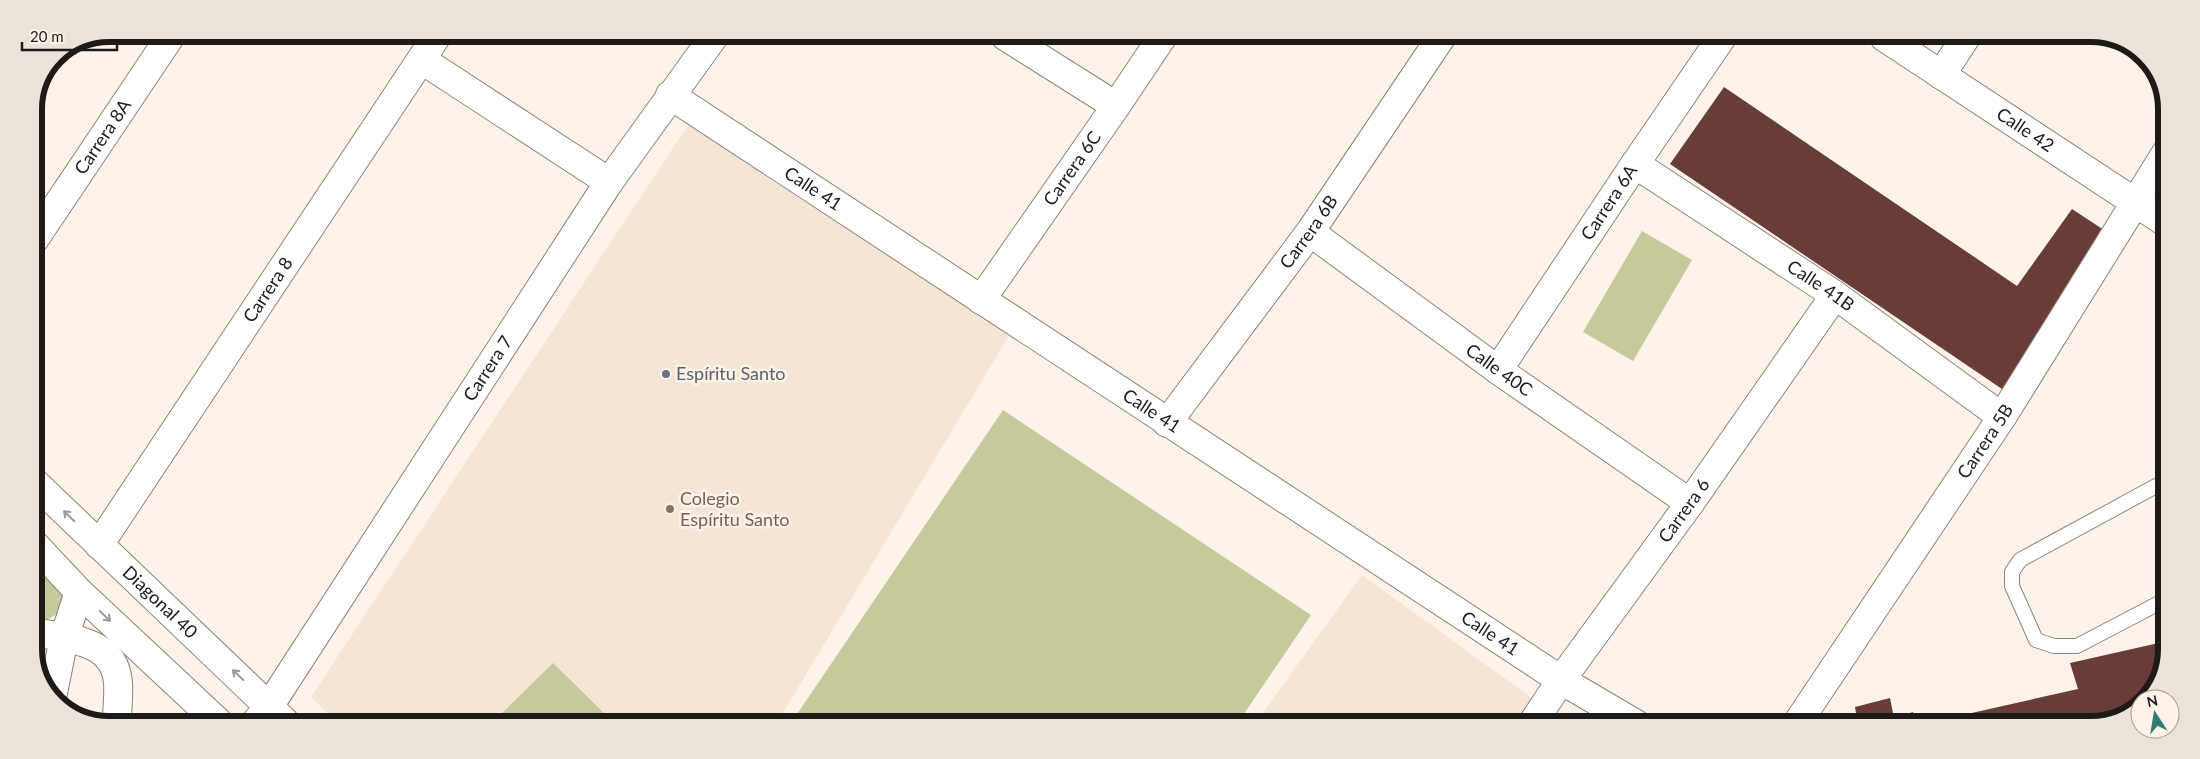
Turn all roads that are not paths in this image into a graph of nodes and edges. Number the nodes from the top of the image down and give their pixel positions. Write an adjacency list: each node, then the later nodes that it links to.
1 (166, 43): 19 (street, Carrera 8A)
2 (432, 43): 10 (street, Carrera 8)
3 (709, 43): 12 (street, Carrera 7)
4 (1016, 43): 13 (street)
5 (1158, 43): 13 (street, Carrera 6C)
6 (1437, 43): 20 (street, Carrera 6B)
7 (1718, 43): 14 (street, Carrera 6A)
8 (1893, 43): 11 (street, Calle 42)
9 (1962, 43): 11 (street)
10 (422, 60): 16 (street); 29 (street, Carrera 8)
11 (1941, 75): 17 (street, Calle 42)
12 (670, 95): 16 (street, Carrera 7); 22 (street, Calle 41)
13 (1116, 106): 22 (street, Carrera 6C)
14 (1634, 164): 21 (street, Calle 41B); 23 (street, Carrera 6A)
15 (2157, 168): 17 (street, Carrera 5B)
16 (609, 182): 39 (street, Carrera 7)
17 (2135, 202): 18 (street, Calle 42); 24 (street, Carrera 5B)
18 (2157, 217)
19 (43, 227)
20 (1310, 232): 23 (street, Calle 40C); 25 (street, Carrera 6B)
21 (1836, 295): 24 (street, Calle 41B); 28 (street, Carrera 6)
22 (981, 300): 25 (street, Calle 41)
23 (1498, 370): 28 (street, Calle 40C)
24 (2002, 417): 42 (street, Carrera 5B)
25 (1168, 423): 35 (street, Calle 41)
26 (2158, 486): 32 (lane)
27 (43, 491): 29 (street, Diagonal 40, one-way to 27)
28 (1690, 503): 35 (street, Carrera 6)
29 (99, 545): 39 (street, Diagonal 40, one-way to 29)
30 (43, 553): 31 (street)
31 (80, 592): 34 (street); 38 (street, one-way to 38)
32 (2158, 604)
33 (43, 634): 34 (street)
34 (64, 638): 36 (street); 37 (street)
35 (1561, 680): 40 (street, Carrera 6); 41 (street, Calle 41)
36 (54, 687)
37 (117, 716)
38 (212, 716)
39 (270, 716)
40 (1537, 716)
41 (1622, 716)
42 (1802, 716)

